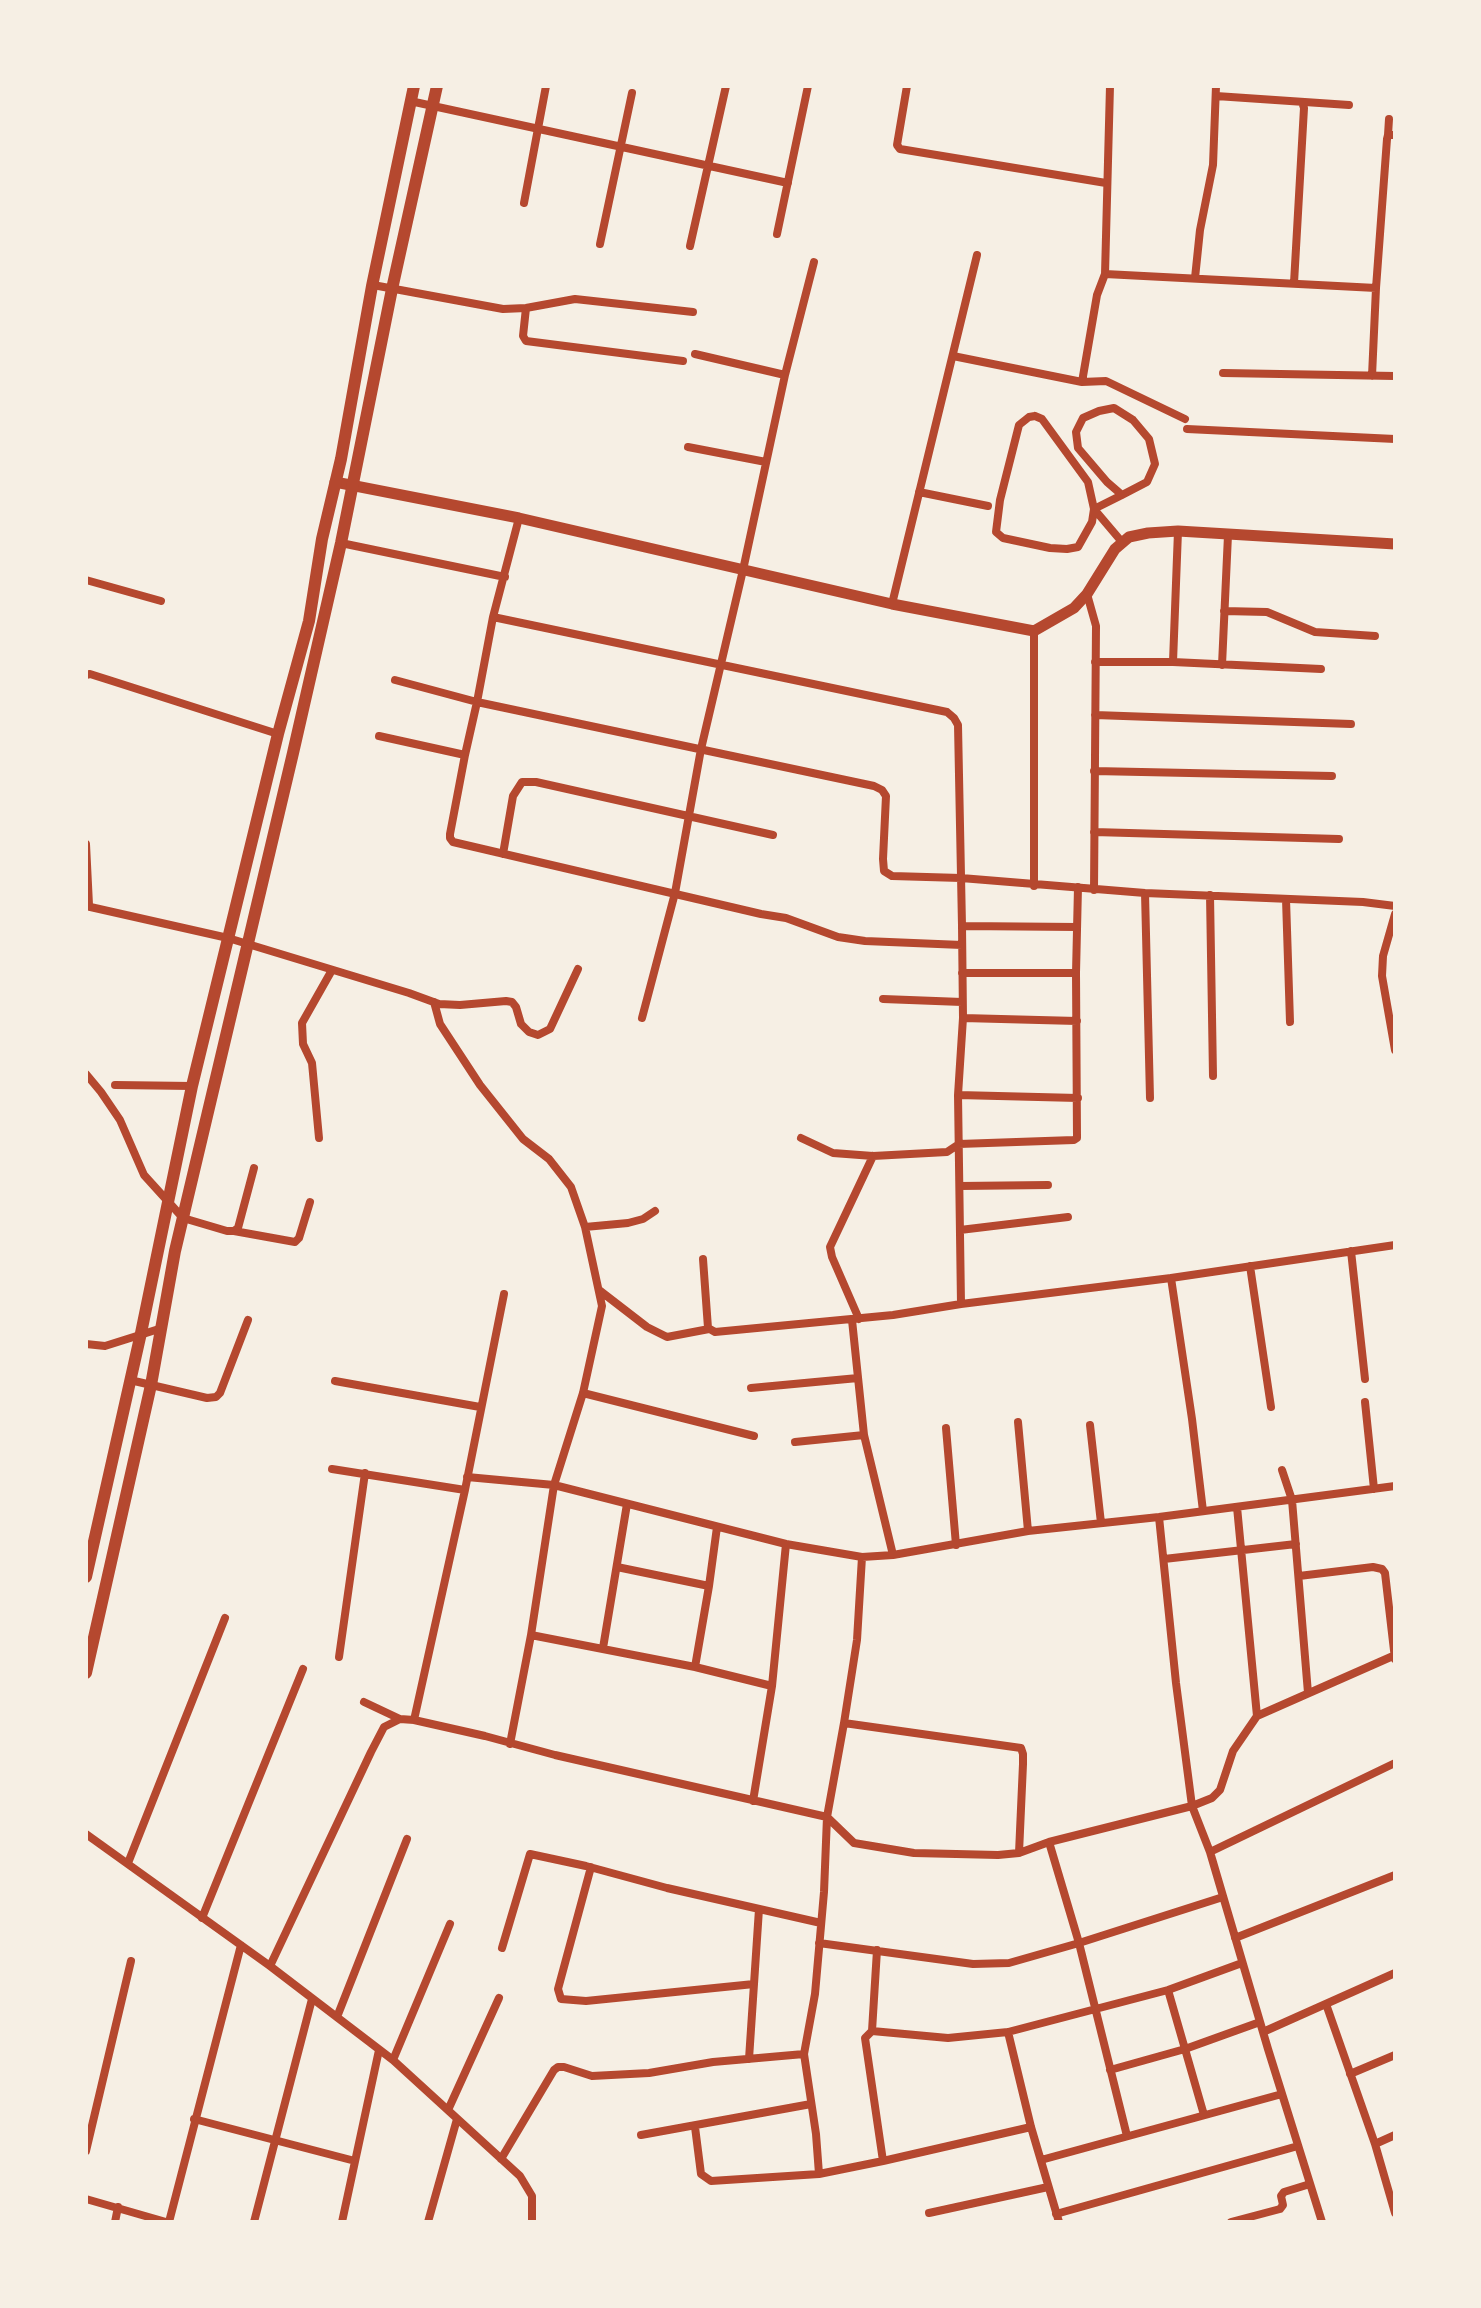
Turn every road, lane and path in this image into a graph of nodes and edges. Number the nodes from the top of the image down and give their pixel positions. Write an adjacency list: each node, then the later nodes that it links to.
1 (414, 86): 11 (main road)
2 (437, 86): 14 (main road)
3 (546, 86): 16 (street)
4 (726, 86): 19 (street)
5 (808, 86): 20 (street)
6 (907, 86): 21 (street)
7 (1110, 86): 21 (street)
8 (1216, 86): 10 (street)
9 (632, 93): 18 (street)
10 (1216, 96): 12 (street); 29 (street)
11 (410, 101): 14 (street); 31 (main road)
12 (1302, 102): 13 (street); 30 (street)
13 (1349, 105)
14 (432, 106): 16 (street); 33 (main road)
15 (1389, 119): 17 (street)
16 (537, 129): 18 (street); 22 (street)
17 (1392, 135): 32 (street)
18 (622, 146): 19 (street); 24 (street)
19 (709, 166): 20 (street); 25 (street)
20 (788, 183): 23 (street)
21 (1106, 183): 28 (street)
22 (524, 203)
23 (777, 234)
24 (600, 244)
25 (690, 246)
26 (977, 255): 37 (street)
27 (814, 262): 40 (street)
28 (1105, 274): 29 (street); 43 (street)
29 (1195, 278): 30 (street)
30 (1294, 283): 32 (street)
31 (373, 285): 33 (street); 47 (main road)
32 (1376, 288): 41 (street)
33 (392, 289): 34 (street); 48 (main road)
34 (526, 308): 35 (street); 38 (street)
35 (693, 312)
36 (695, 354): 40 (street)
37 (953, 356): 43 (street); 49 (street)
38 (683, 361)
39 (1223, 373): 41 (street)
40 (785, 375): 46 (street)
41 (1372, 376): 42 (street)
42 (1395, 376)
43 (1082, 382): 44 (street)
44 (1395, 439)
45 (688, 447): 46 (street)
46 (766, 462): 59 (street)
47 (335, 482): 48 (street); 79 (main road)
48 (352, 485): 53 (street); 57 (main road)
49 (919, 492): 51 (street); 64 (street)
50 (1122, 495): 50 (street); 52 (street)
51 (988, 506)
52 (1094, 509): 52 (street); 56 (street)
53 (519, 518): 59 (street); 60 (street)
54 (1178, 531): 55 (street); 56 (street); 70 (street)
55 (1228, 535): 58 (street); 65 (street)
56 (1122, 542): 62 (street)
57 (341, 543): 60 (street); 85 (main road)
58 (1395, 544)
59 (743, 570): 64 (street); 71 (street)
60 (505, 577): 66 (street)
61 (86, 580): 63 (street)
62 (1087, 594): 67 (street); 69 (street)
63 (161, 601)
64 (892, 604): 67 (street)
65 (1224, 611): 68 (street); 72 (street)
66 (493, 617): 71 (street); 76 (street)
67 (1034, 631): 94 (street)
68 (1375, 636)
69 (1095, 662): 70 (street); 77 (street)
70 (1173, 662): 72 (street)
71 (720, 663): 81 (street); 93 (street)
72 (1222, 665): 73 (street)
73 (1321, 669)
74 (86, 675): 79 (street)
75 (395, 680): 76 (street)
76 (477, 702): 81 (street); 82 (street)
77 (1095, 715): 78 (street); 84 (street)
78 (1351, 724)
79 (278, 734): 83 (main road)
80 (379, 736): 82 (street)
81 (701, 749): 87 (street); 93 (street)
82 (465, 755): 92 (street)
83 (269, 770): 85 (main road); 106 (main road)
84 (1094, 771): 86 (street); 88 (street)
85 (288, 776): 107 (main road)
86 (1332, 776)
87 (689, 815): 89 (street); 92 (street); 97 (street)
88 (1094, 832): 90 (street); 96 (street)
89 (773, 835)
90 (1339, 839)
91 (86, 844): 101 (street)
92 (503, 854): 97 (street)
93 (961, 878): 94 (street); 104 (street)
94 (1034, 886): 95 (street)
95 (1078, 887): 96 (street); 105 (street)
96 (1094, 890): 98 (street)
97 (675, 893): 108 (street); 117 (street)
98 (1145, 893): 99 (street); 128 (street)
99 (1210, 895): 100 (street); 123 (street)
100 (1286, 899): 102 (street); 120 (street)
101 (87, 906): 106 (street)
102 (1395, 906)
103 (1395, 914): 113 (street)
104 (962, 926): 105 (street); 108 (street)
105 (1077, 927): 112 (street)
106 (228, 938): 107 (street); 125 (main road)
107 (247, 944): 110 (street); 140 (main road)
108 (962, 945): 111 (street)
109 (578, 969): 115 (street)
110 (332, 970): 115 (street); 129 (street)
111 (962, 973): 112 (street); 116 (street)
112 (1076, 973): 119 (street)
113 (1391, 994): 121 (street)
114 (883, 999): 116 (street)
115 (434, 1002): 141 (street)
116 (962, 1002): 118 (street)
117 (642, 1018)
118 (963, 1018): 119 (street); 126 (street)
119 (1077, 1021): 127 (street)
120 (1290, 1022)
121 (1395, 1050)
122 (86, 1074): 137 (street)
123 (1213, 1076)
124 (115, 1085): 125 (street)
125 (192, 1086): 137 (main road)
126 (958, 1095): 127 (street); 131 (street)
127 (1078, 1098): 131 (street)
128 (1150, 1098)
129 (319, 1138)
130 (801, 1138): 132 (street)
131 (959, 1144): 132 (street); 135 (street)
132 (873, 1156): 153 (street)
133 (254, 1168): 143 (street)
134 (1048, 1185): 135 (street)
135 (960, 1186): 142 (street)
136 (310, 1202): 143 (street)
137 (169, 1203): 140 (street); 156 (main road)
138 (655, 1211): 141 (street)
139 (1068, 1217): 142 (street)
140 (183, 1218): 143 (street); 154 (main road)
141 (585, 1227): 149 (street)
142 (960, 1230): 151 (street)
143 (234, 1231)
144 (1395, 1245): 145 (street)
145 (1351, 1251): 147 (street); 159 (street)
146 (703, 1259): 155 (street)
147 (1250, 1266): 148 (street); 167 (street)
148 (1171, 1278): 151 (street); 185 (street)
149 (599, 1290): 155 (street); 164 (street)
150 (504, 1294): 166 (street)
151 (961, 1304): 153 (street)
152 (248, 1320): 162 (street)
153 (855, 1320): 155 (street); 158 (street)
154 (162, 1328): 156 (street); 162 (main road)
155 (709, 1329)
156 (141, 1333): 157 (street); 160 (main road)
157 (86, 1344)
158 (858, 1378): 163 (street); 171 (street)
159 (1365, 1379)
160 (130, 1380): 162 (street); 199 (main road)
161 (335, 1381): 166 (street)
162 (151, 1385): 208 (main road)
163 (751, 1388)
164 (583, 1393): 172 (street); 178 (street)
165 (1365, 1402): 180 (street)
166 (480, 1407): 177 (street)
167 (1271, 1407)
168 (1018, 1422): 189 (street)
169 (1090, 1425): 187 (street)
170 (946, 1428): 192 (street)
171 (864, 1435): 173 (street); 194 (street)
172 (754, 1436)
173 (795, 1442)
174 (332, 1469): 176 (street)
175 (1282, 1470): 182 (street)
176 (365, 1473): 181 (street); 204 (street)
177 (467, 1477): 178 (street); 181 (street)
178 (554, 1485): 183 (street); 202 (street)
179 (1395, 1486): 180 (street)
180 (1374, 1489): 182 (street)
181 (465, 1490): 214 (street)
182 (1292, 1500): 184 (street); 191 (street)
183 (627, 1504): 188 (street); 197 (street)
184 (1237, 1507): 185 (street); 193 (street)
185 (1203, 1511): 186 (street)
186 (1159, 1517): 187 (street); 196 (street)
187 (1101, 1523): 189 (street)
188 (717, 1527): 190 (street); 200 (street)
189 (1028, 1531): 192 (street)
190 (786, 1544): 195 (street); 209 (street)
191 (1296, 1544): 193 (street); 198 (street)
192 (956, 1545): 194 (street)
193 (1242, 1551): 196 (street); 212 (street)
194 (893, 1555): 195 (street)
195 (862, 1557): 215 (street)
196 (1164, 1559): 219 (street)
197 (617, 1567): 200 (street); 203 (street)
198 (1299, 1576): 205 (street); 210 (street)
199 (86, 1577)
200 (709, 1586): 206 (street)
201 (225, 1618): 226 (street)
202 (531, 1635): 203 (street); 216 (street)
203 (603, 1648): 206 (street)
204 (339, 1657)
205 (1394, 1657): 210 (street)
206 (695, 1667): 209 (street)
207 (303, 1669): 231 (street)
208 (86, 1673)
209 (772, 1686): 218 (street)
210 (1308, 1693): 212 (street)
211 (364, 1702): 213 (street)
212 (1257, 1716): 219 (street)
213 (400, 1719): 214 (street); 242 (street)
214 (414, 1720): 216 (street)
215 (844, 1723): 220 (street); 225 (street)
216 (510, 1744): 218 (street)
217 (1395, 1763): 224 (street)
218 (753, 1801): 220 (street)
219 (1192, 1806): 223 (street); 224 (street)
220 (827, 1817): 225 (street); 232 (street)
221 (86, 1834): 226 (street)
222 (407, 1839): 250 (street)
223 (1049, 1842): 225 (street); 236 (street)
224 (1210, 1852): 229 (street)
225 (1019, 1853)
226 (128, 1863): 231 (street)
227 (591, 1867): 230 (street); 238 (street); 244 (street)
228 (1395, 1875): 234 (street)
229 (1223, 1897): 234 (street); 236 (street)
230 (759, 1909): 232 (street); 244 (street)
231 (202, 1918): 237 (street)
232 (821, 1923): 235 (street)
233 (450, 1924): 260 (street)
234 (1235, 1938): 241 (street)
235 (819, 1943): 239 (street); 257 (street)
236 (1079, 1943): 239 (street); 249 (street)
237 (241, 1945): 242 (street); 267 (street)
238 (502, 1948)
239 (877, 1950): 252 (street)
240 (131, 1961): 277 (street)
241 (1242, 1963): 245 (street); 251 (street)
242 (270, 1966): 247 (street)
243 (1395, 1973): 248 (street)
244 (754, 1984): 259 (street)
245 (1168, 1990): 249 (street); 255 (street)
246 (499, 1998): 265 (street)
247 (312, 1999): 250 (street); 274 (street)
248 (1326, 2004): 254 (street); 262 (street)
249 (1095, 2009): 253 (street); 261 (street)
250 (337, 2017): 256 (street)
251 (1260, 2022): 254 (street); 255 (street)
252 (872, 2031): 253 (street); 281 (street)
253 (1008, 2032): 270 (street)
254 (1263, 2032): 263 (street)
255 (1185, 2049): 261 (street); 266 (street)
256 (379, 2050): 260 (street); 280 (street)
257 (804, 2054): 259 (street); 264 (street)
258 (1395, 2055): 262 (street)
259 (749, 2059): 278 (street)
260 (393, 2060): 265 (street)
261 (1110, 2070): 273 (street)
262 (1350, 2074): 275 (street)
263 (1282, 2094): 266 (street); 276 (street)
264 (811, 2104): 269 (street); 282 (street)
265 (448, 2110): 268 (street)
266 (1204, 2115): 273 (street)
267 (194, 2119): 274 (street); 291 (street)
268 (457, 2119): 278 (street); 294 (street)
269 (695, 2127): 271 (street); 282 (street)
270 (1031, 2127): 279 (street); 281 (street)
271 (641, 2135)
272 (1395, 2135): 275 (street)
273 (1127, 2136): 279 (street)
274 (274, 2142): 280 (street); 292 (street)
275 (1375, 2144): 288 (street)
276 (1298, 2146): 283 (street); 289 (street)
277 (86, 2151)
278 (501, 2159): 295 (street)
279 (1041, 2160): 284 (street)
280 (355, 2161): 293 (street)
281 (883, 2161): 282 (street)
282 (819, 2174)
283 (1310, 2184): 296 (street); 297 (street)
284 (1048, 2187): 287 (street); 289 (street)
285 (86, 2199): 286 (street)
286 (118, 2207): 290 (street); 291 (street)
287 (929, 2213)
288 (1395, 2213)
289 (1058, 2218)
290 (115, 2222)
291 (167, 2222)
292 (254, 2222)
293 (342, 2222)
294 (428, 2222)
295 (532, 2222)
296 (1231, 2222)
297 (1322, 2222)

